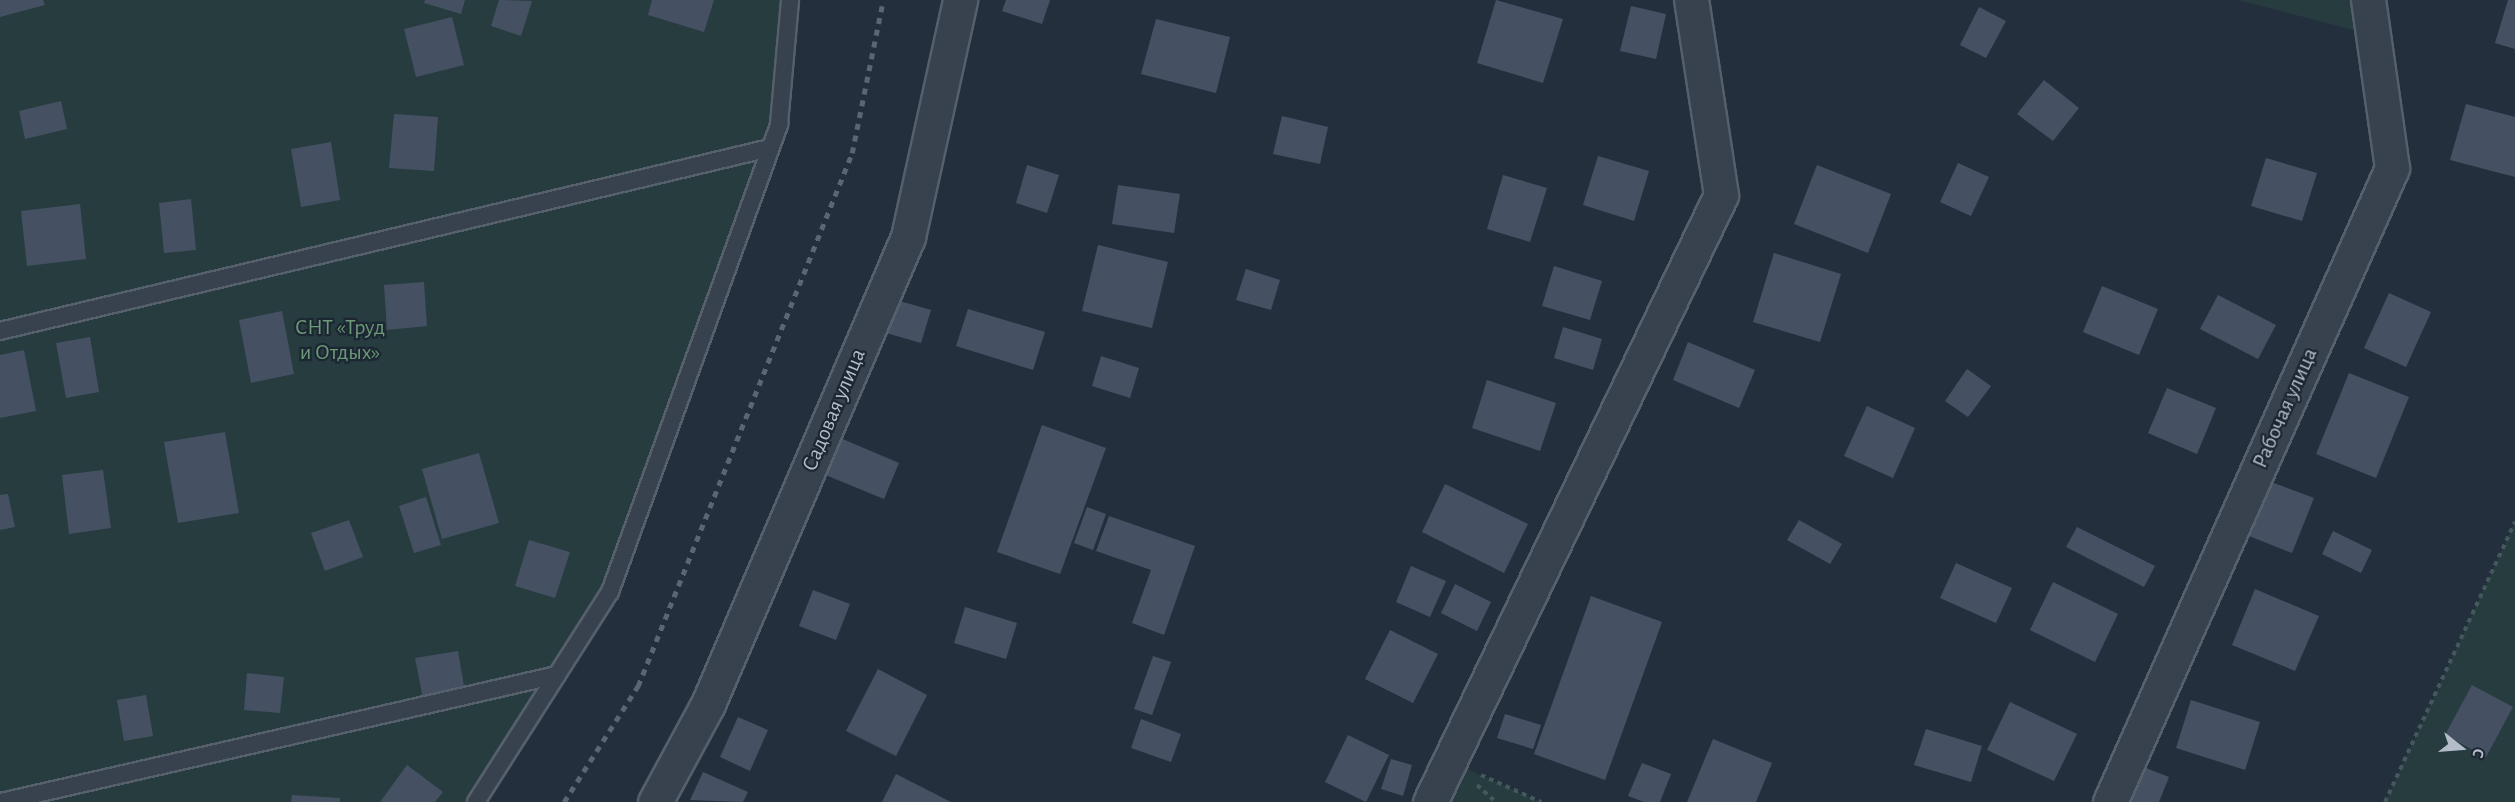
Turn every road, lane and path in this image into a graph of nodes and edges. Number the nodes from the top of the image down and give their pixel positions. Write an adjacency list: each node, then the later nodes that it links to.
1 (790, 0): 5 (lane)
2 (960, 0): 12 (street, Садовая улица)
3 (1691, 0): 9 (street)
4 (2368, 0): 15 (street, Рабочая улица)
5 (770, 148): 6 (lane); 8 (lane)
6 (0, 331)
7 (2515, 522): 16 (path)
8 (557, 675): 10 (lane); 11 (lane)
9 (1449, 761): 13 (street); 14 (path)
10 (1, 802)
11 (476, 802)
12 (655, 802)
13 (1430, 802)
14 (1540, 802)
15 (2110, 802)
16 (2385, 802)

